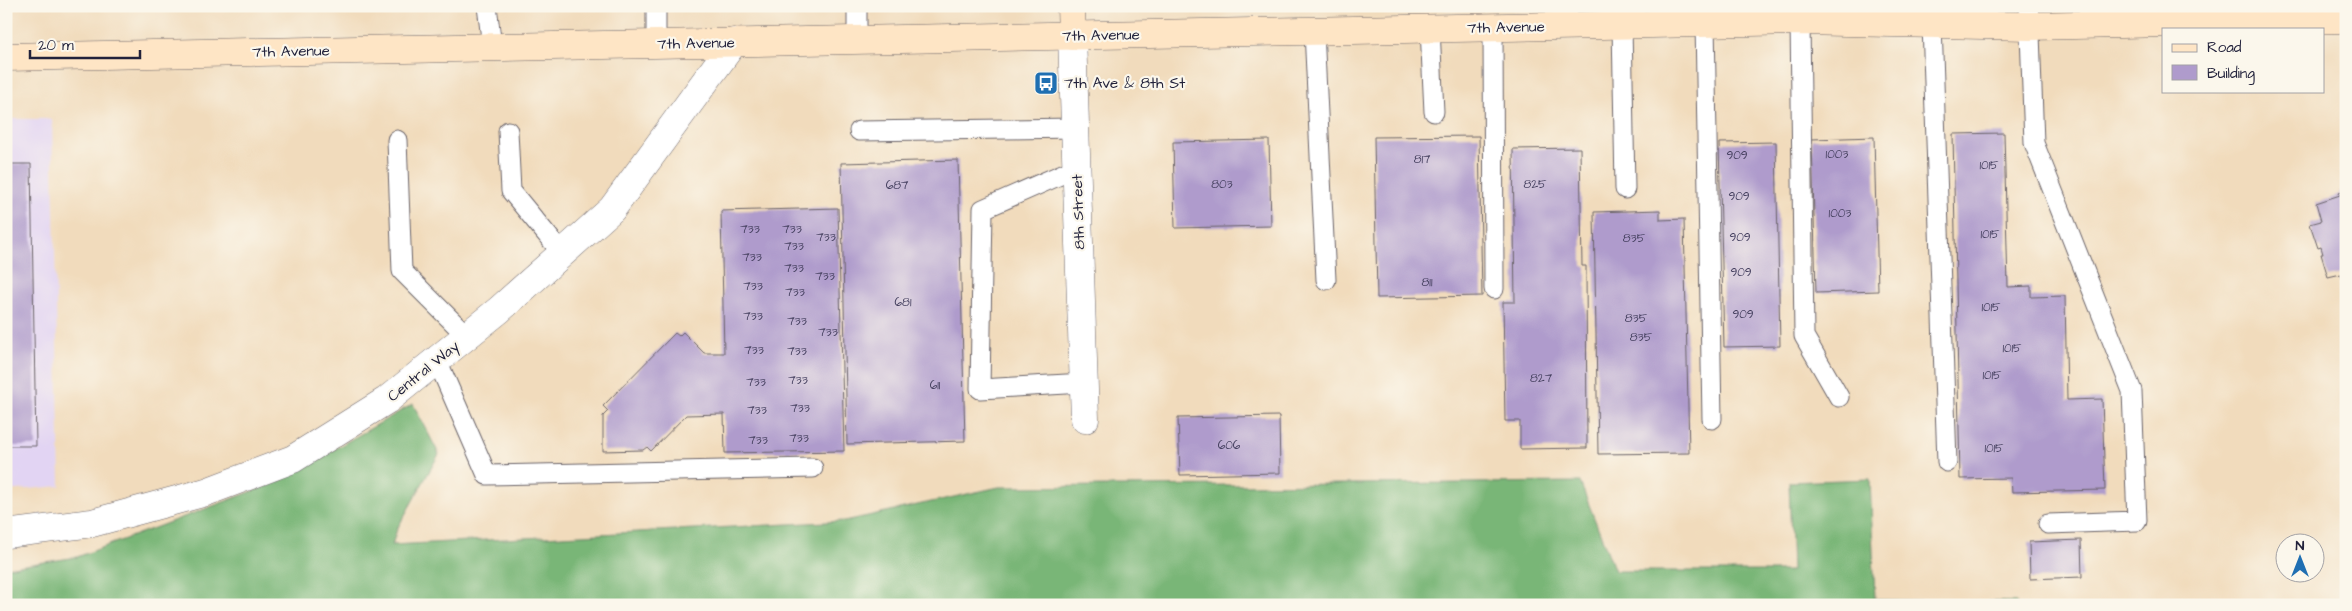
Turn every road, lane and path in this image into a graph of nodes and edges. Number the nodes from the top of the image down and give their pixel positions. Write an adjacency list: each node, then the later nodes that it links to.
1 (487, 6): 20 (lane)
2 (656, 6): 19 (lane)
3 (857, 6): 17 (lane)
4 (1071, 6): 16 (street, 8th Street)
5 (1767, 14): 9 (street, 7th Avenue); 10 (street, 7th Avenue)
6 (2195, 14): 7 (street, 7th Avenue); 8 (street, 7th Avenue)
7 (2029, 16): 11 (street, 7th Avenue); 40 (lane)
8 (2346, 19)
9 (1800, 21): 11 (street, 7th Avenue); 35 (lane)
10 (1705, 23): 12 (street, 7th Avenue); 37 (lane)
11 (1932, 24): 38 (lane)
12 (1622, 25): 13 (street, 7th Avenue); 28 (lane)
13 (1493, 27): 14 (street, 7th Avenue); 31 (lane)
14 (1430, 28): 15 (street, 7th Avenue); 22 (lane)
15 (1314, 31): 16 (street, 7th Avenue); 30 (lane)
16 (1072, 36): 17 (street, 7th Avenue); 23 (street, 8th Street)
17 (857, 40): 18 (street, 7th Avenue)
18 (734, 42): 19 (street, 7th Avenue); 29 (street, Central Way)
19 (656, 44): 20 (street, 7th Avenue)
20 (492, 47): 21 (street, 7th Avenue)
21 (6, 57)
22 (1434, 112)
23 (1075, 128): 25 (lane); 27 (street, 8th Street)
24 (508, 131): 29 (lane)
25 (859, 131)
26 (397, 140): 32 (lane)
27 (1076, 168): 34 (street, 8th Street); 34 (lane)
28 (1625, 188)
29 (562, 253): 32 (street, Central Way)
30 (1326, 280)
31 (1494, 289)
32 (467, 336): 33 (street, Central Way)
33 (437, 360): 39 (lane); 41 (street, Central Way)
34 (1084, 383): 36 (street, 8th Street)
35 (1839, 397)
36 (1085, 418)
37 (1712, 418)
38 (1947, 462)
39 (813, 468)
40 (2048, 524)
41 (6, 534)

